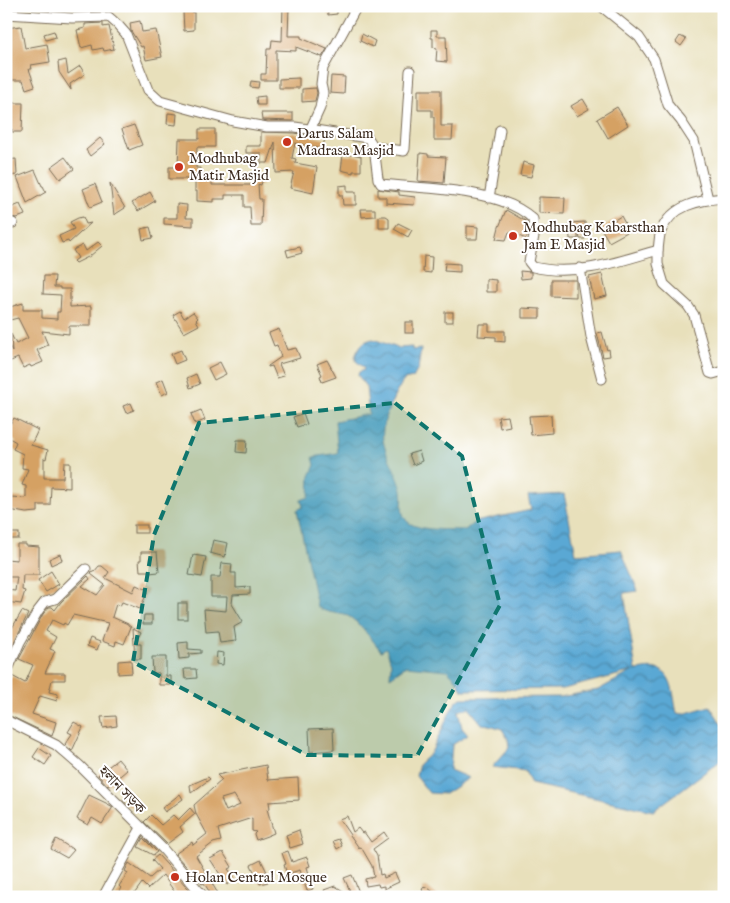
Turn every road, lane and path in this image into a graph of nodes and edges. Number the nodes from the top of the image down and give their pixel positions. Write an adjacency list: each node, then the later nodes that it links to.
1 (60, 6): 5 (street)
2 (357, 6): 7 (street)
3 (601, 6): 12 (street)
4 (6, 14): 5 (street)
5 (60, 17): 7 (street)
6 (410, 71): 9 (street)
7 (310, 130): 9 (street)
8 (500, 130): 10 (street)
9 (374, 147): 10 (street)
10 (489, 198): 14 (street)
11 (724, 198): 12 (street)
12 (708, 199): 13 (street)
13 (658, 250): 14 (street); 15 (street)
14 (580, 268): 16 (street)
15 (724, 372)
16 (602, 379)
17 (86, 569): 18 (street)
18 (6, 674)
19 (7, 724): 20 (street, হলান সড়ক)
20 (140, 828): 21 (street); 22 (street, হলান সড়ক)
21 (103, 897)
22 (204, 897)

